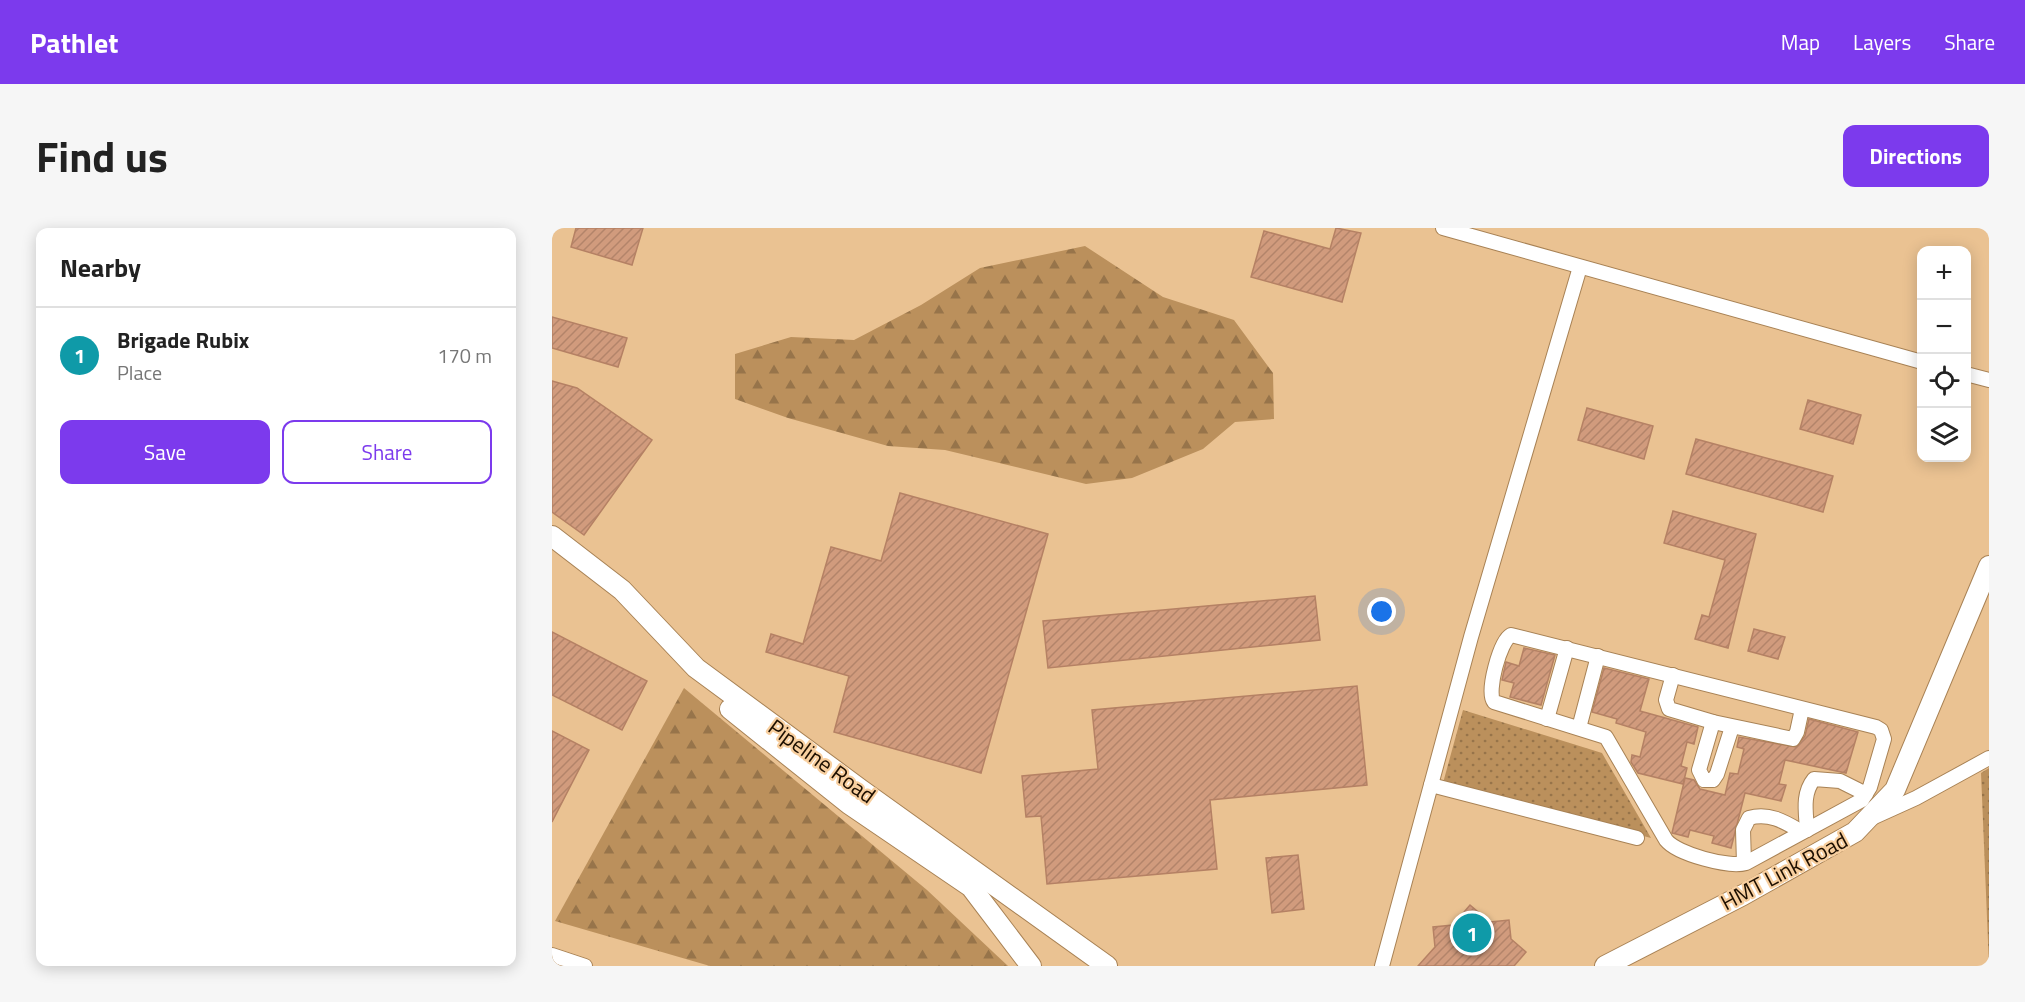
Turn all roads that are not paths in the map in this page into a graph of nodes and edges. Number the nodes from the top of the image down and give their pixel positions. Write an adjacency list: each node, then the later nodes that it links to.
1 (1443, 228): 2 (street)
2 (1580, 267): 3 (street); 20 (street)
3 (1917, 361)
4 (1971, 376): 5 (street)
5 (1989, 381)
6 (552, 536): 8 (main road, Pipeline Road)
7 (552, 553): 8 (main road, Pipeline Road)
8 (575, 561): 10 (main road, Pipeline Road)
9 (1989, 566): 22 (main road, HMT Link Road)
10 (631, 608): 32 (main road, Pipeline Road); 33 (main road, Pipeline Road)
11 (1567, 648): 12 (street); 15 (street); 15 (street)
12 (1598, 656): 13 (street); 18 (street)
13 (1673, 675): 14 (street); 16 (street)
14 (1802, 709): 17 (street); 21 (street)
15 (1547, 719): 18 (street)
16 (1713, 722): 17 (street); 17 (street)
17 (1732, 727)
18 (1579, 728): 27 (street)
19 (1989, 758): 22 (street)
20 (1431, 785): 24 (street); 34 (street)
21 (1866, 794): 23 (street); 23 (street)
22 (1867, 820): 28 (main road, HMT Link Road)
23 (1805, 831): 25 (street); 27 (street)
24 (1637, 838)
25 (1780, 844): 26 (street); 28 (street)
26 (1761, 855): 27 (street); 29 (street)
27 (1744, 863)
28 (1793, 867): 29 (main road, HMT Link Road)
29 (1773, 877): 35 (main road, HMT Link Road)
30 (552, 956): 31 (street)
31 (585, 966)
32 (1031, 966)
33 (1107, 966)
34 (1382, 966)
35 (1605, 966)

